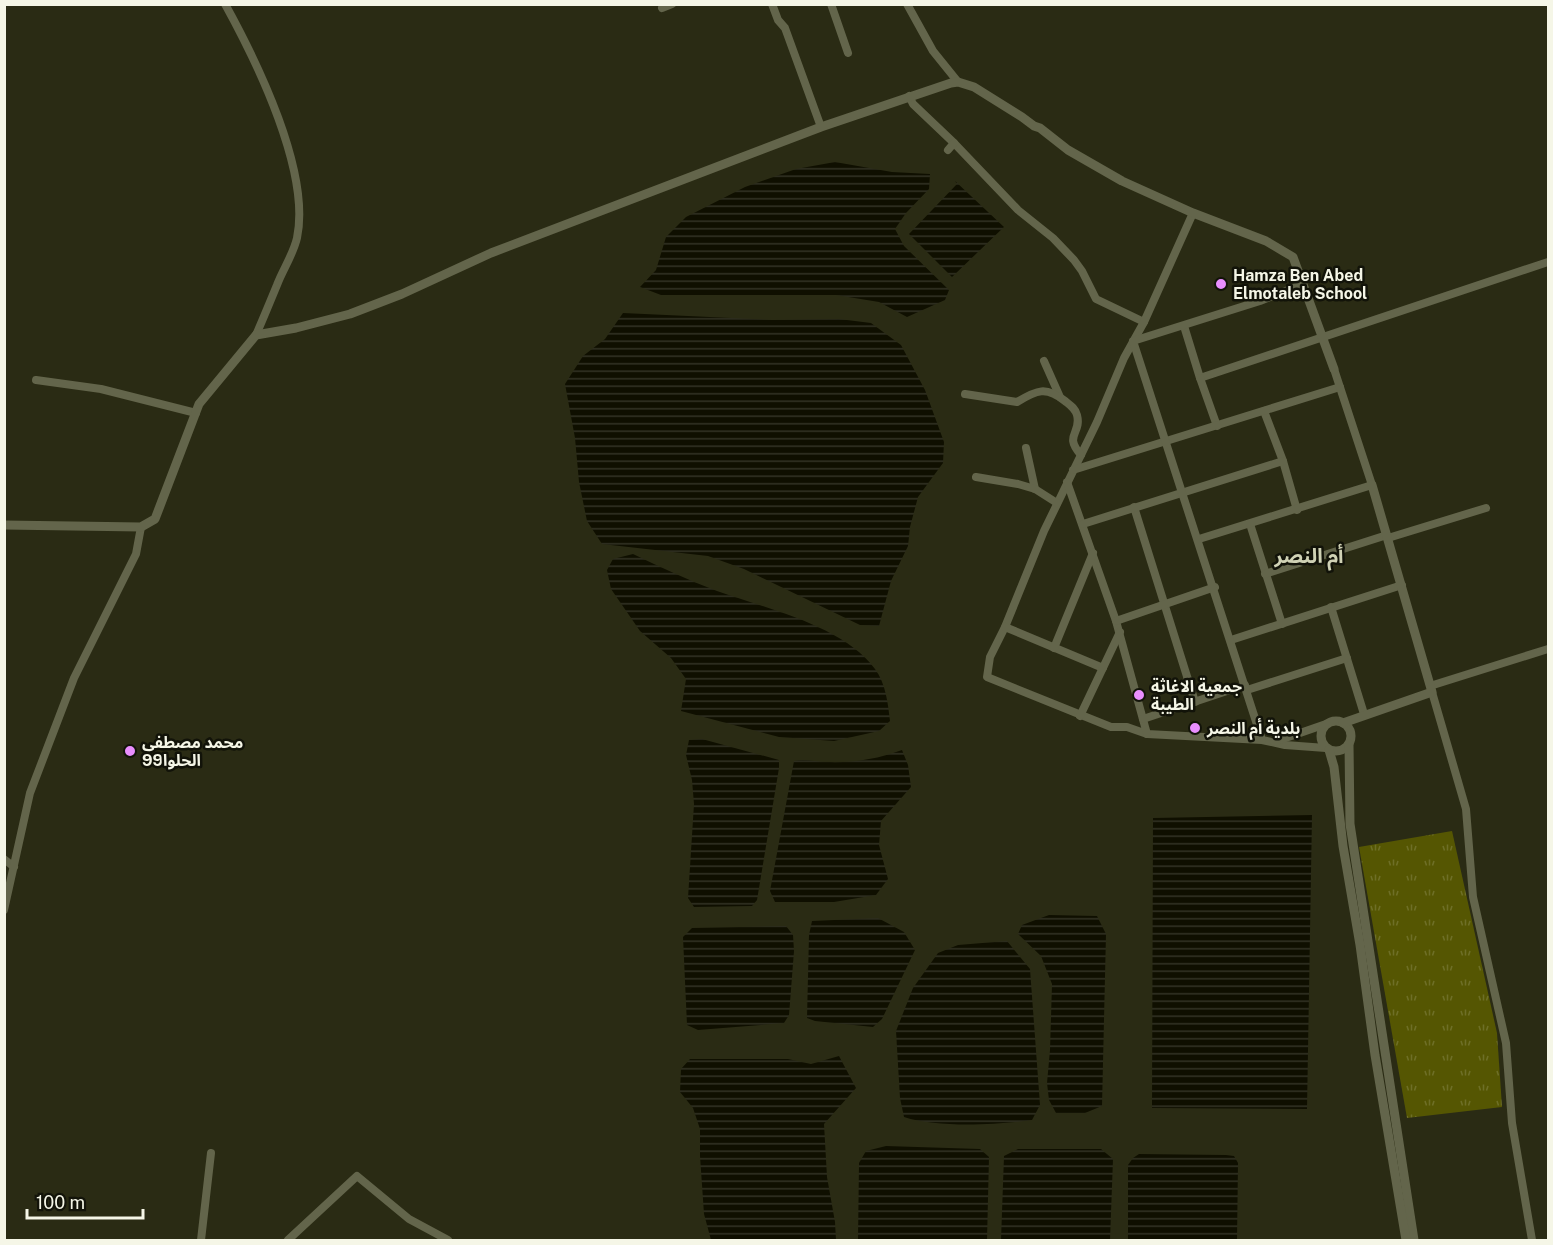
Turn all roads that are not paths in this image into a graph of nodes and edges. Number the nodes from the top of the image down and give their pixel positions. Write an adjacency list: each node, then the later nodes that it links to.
1 (225, 4): 18 (street)
2 (672, 4): 6 (street)
3 (772, 4): 10 (street)
4 (831, 4): 7 (street)
5 (907, 4): 8 (street)
6 (662, 8)
7 (848, 53)
8 (958, 82): 9 (street); 13 (street)
9 (909, 96): 10 (street); 11 (street)
10 (821, 127): 18 (street)
11 (954, 143): 12 (street); 16 (street)
12 (948, 150)
13 (1193, 213): 15 (street); 16 (street)
14 (1548, 262): 19 (street)
15 (1303, 284): 17 (street); 19 (street)
16 (1144, 322): 20 (street)
17 (1184, 326): 20 (street); 23 (street)
18 (256, 336): 29 (street)
19 (1323, 337): 22 (street); 23 (street)
20 (1133, 341): 31 (street); 33 (street)
21 (1044, 362): 27 (street)
22 (1334, 369): 25 (street)
23 (1200, 378): 30 (street)
24 (36, 380): 29 (street)
25 (1340, 387): 28 (street); 38 (street)
26 (965, 394): 27 (street)
27 (1060, 396): 33 (street)
28 (1264, 411): 30 (street); 34 (street)
29 (196, 413): 48 (street)
30 (1217, 426): 31 (street)
31 (1167, 442): 35 (street); 40 (street)
32 (1026, 448): 39 (street)
33 (1081, 455): 35 (street)
34 (1282, 461): 40 (street); 44 (street)
35 (1073, 470): 37 (street)
36 (976, 477): 39 (street)
37 (1067, 482): 41 (street); 45 (street)
38 (1372, 485): 44 (street); 49 (street)
39 (1035, 489): 41 (street)
40 (1183, 491): 42 (street); 50 (street)
41 (1057, 503): 59 (street)
42 (1134, 507): 45 (street); 55 (street)
43 (1486, 508): 49 (street)
44 (1297, 510): 46 (street)
45 (1083, 524): 51 (street)
46 (1250, 524): 50 (street); 52 (street)
47 (4, 525): 48 (street)
48 (141, 527): 80 (street)
49 (1387, 536): 52 (street); 53 (street)
50 (1199, 539): 54 (street)
51 (1093, 553): 57 (street); 62 (street)
52 (1265, 574): 58 (street)
53 (1402, 585): 56 (street); 67 (street)
54 (1215, 587): 55 (street); 61 (street)
55 (1164, 605): 57 (street); 68 (street)
56 (1330, 607): 58 (street); 64 (street)
57 (1116, 621): 60 (street)
58 (1282, 624): 61 (street)
59 (1005, 627): 62 (street); 70 (street)
60 (1120, 632): 65 (street); 71 (street)
61 (1231, 640): 66 (street)
62 (1054, 648): 65 (street)
63 (1548, 649): 67 (street)
64 (1347, 658): 66 (street); 69 (street)
65 (1103, 668): 70 (street)
66 (1246, 687): 68 (street); 75 (street)
67 (1431, 689): 69 (street); 88 (street)
68 (1195, 702): 71 (street)
69 (1364, 714): 72 (street)
70 (1080, 716): 74 (street)
71 (1143, 719): 74 (street)
72 (1343, 723): 73 (street); 77 (street)
73 (1326, 724): 76 (street); 78 (street)
74 (1147, 734): 75 (street)
75 (1262, 740): 76 (street)
76 (1274, 742): 78 (street)
77 (1349, 744): 78 (street); 87 (street)
78 (1328, 749): 86 (street)
79 (4, 859): 80 (street)
80 (14, 867): 81 (street)
81 (4, 910)
82 (211, 1153): 83 (street)
83 (201, 1240)
84 (288, 1240): 85 (street)
85 (448, 1240)
86 (1406, 1240)
87 (1414, 1240)
88 (1532, 1240)

